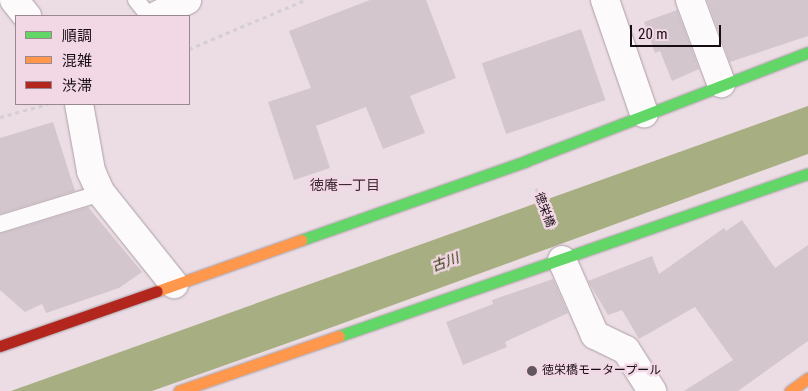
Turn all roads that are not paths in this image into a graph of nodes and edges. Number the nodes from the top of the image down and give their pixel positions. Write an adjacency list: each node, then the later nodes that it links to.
1 (14, 0): 6 (street)
2 (136, 0): 7 (lane)
3 (187, 0): 8 (street)
4 (604, 0): 12 (street)
5 (690, 0): 10 (street)
6 (26, 15)
7 (148, 15)
8 (158, 15)
9 (808, 52): 10 (street)
10 (722, 84): 12 (street)
11 (79, 105): 14 (street)
12 (644, 113): 17 (street)
13 (808, 174): 16 (street)
14 (100, 193): 15 (lane); 17 (street)
15 (0, 224)
16 (562, 260): 20 (street); 21 (street)
17 (174, 284): 18 (street)
18 (0, 346)
19 (808, 378): 22 (street)
20 (179, 391)
21 (652, 391)
22 (790, 391)

